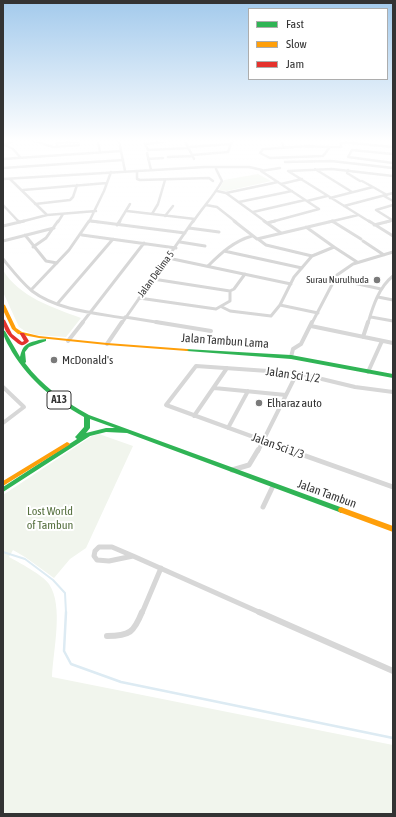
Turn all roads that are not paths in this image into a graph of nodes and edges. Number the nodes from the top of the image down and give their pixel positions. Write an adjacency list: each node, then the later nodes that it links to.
1 (11, 179): 18 (street)
2 (109, 179): 14 (street)
3 (137, 179): 10 (street)
4 (184, 179): 10 (street)
5 (211, 179): 12 (street)
6 (221, 179): 19 (street)
7 (274, 179): 13 (street)
8 (331, 179): 21 (street)
9 (358, 179): 17 (street)
10 (164, 180): 40 (street)
11 (302, 180): 15 (street); 25 (street)
12 (213, 181)
13 (278, 182): 15 (street); 22 (street)
14 (108, 183): 16 (street); 36 (street)
15 (282, 184): 20 (street)
16 (77, 185): 18 (street); 29 (street)
17 (373, 188): 21 (street); 24 (street)
18 (23, 190): 29 (street)
19 (217, 191): 22 (street); 32 (street, Jalan Delima 5)
20 (292, 191): 26 (street); 28 (street)
21 (352, 192): 25 (street)
22 (226, 193): 28 (street)
23 (393, 193): 24 (street)
24 (386, 195): 27 (street); 35 (street)
25 (329, 197): 26 (street); 35 (street)
26 (306, 200): 38 (street); 49 (street)
27 (393, 201)
28 (239, 202): 38 (street)
29 (36, 204): 41 (street)
30 (130, 204): 37 (street)
31 (3, 205): 48 (street)
32 (206, 205): 44 (street, Jalan Delima 5); 63 (street)
33 (393, 205): 45 (street)
34 (173, 206): 43 (street)
35 (344, 206): 42 (street)
36 (96, 210): 39 (street); 46 (street)
37 (127, 211): 40 (street); 50 (street)
38 (253, 212): 49 (street)
39 (63, 214): 41 (street); 54 (street)
40 (152, 214): 43 (street)
41 (47, 215): 48 (street)
42 (358, 215): 47 (street); 51 (street)
43 (166, 216): 44 (street)
44 (195, 219): 55 (street, Jalan Delima 5)
45 (393, 220): 51 (street)
46 (91, 221): 50 (street); 62 (street)
47 (332, 221): 53 (street); 76 (street)
48 (19, 222): 52 (street)
49 (266, 223): 59 (street)
50 (117, 224): 57 (street)
51 (374, 225): 60 (street)
52 (3, 226)
53 (306, 227): 59 (street); 72 (street)
54 (54, 228): 61 (street); 71 (street)
55 (189, 228): 56 (street); 57 (street, Jalan Delima 5)
56 (219, 232)
57 (186, 233): 68 (street, Jalan Delima 5)
58 (393, 233): 60 (street)
59 (281, 234): 66 (street)
60 (389, 234): 64 (street)
61 (25, 235): 67 (street); 71 (street)
62 (82, 235): 65 (street); 81 (street)
63 (252, 236): 66 (street); 74 (street)
64 (393, 236)
65 (113, 239): 69 (street); 95 (street)
66 (258, 239): 77 (street)
67 (3, 241)
68 (180, 242): 70 (street); 73 (street, Jalan Delima 5)
69 (144, 243): 73 (street); 99 (street)
70 (205, 246)
71 (33, 247): 81 (street)
72 (334, 247): 77 (street); 80 (street)
73 (176, 248): 78 (street, Jalan Delima 5)
74 (224, 251): 82 (street); 83 (street)
75 (393, 252): 76 (street)
76 (384, 254): 80 (street)
77 (312, 256): 83 (street)
78 (168, 258): 82 (street); 86 (street, Jalan Delima 5)
79 (3, 259): 90 (street)
80 (357, 262): 87 (street)
81 (57, 263): 90 (street)
82 (208, 266): 84 (street)
83 (302, 268): 88 (street)
84 (245, 274): 88 (street); 91 (street)
85 (393, 276): 89 (street)
86 (153, 279): 91 (street); 93 (street, Jalan Delima 5)
87 (335, 279): 89 (street); 100 (street)
88 (291, 284): 97 (street)
89 (382, 289): 92 (street)
90 (31, 290): 95 (street)
91 (230, 291): 98 (street)
92 (378, 297): 94 (street); 101 (street)
93 (139, 298): 98 (street); 102 (street, Jalan Delima 5)
94 (393, 300)
95 (58, 303): 99 (street)
96 (3, 305): 103 (main road)
97 (280, 305): 98 (street); 100 (street)
98 (222, 308)
99 (90, 312): 102 (street); 111 (street)
100 (318, 313): 105 (street)
101 (371, 317): 104 (street); 109 (street)
102 (125, 318): 107 (street); 114 (street, Jalan Delima 5)
103 (6, 319): 108 (main road); 108 (main road)
104 (393, 321)
105 (311, 326): 109 (street); 115 (street)
106 (3, 331): 116 (main road, A13)
107 (211, 331)
108 (20, 333): 110 (main road, Jalan Tambun Lama)
109 (363, 337): 112 (street)
110 (54, 339): 111 (main road, Jalan Tambun Lama); 116 (main road)
111 (69, 341): 114 (main road, Jalan Tambun Lama)
112 (382, 341): 113 (street); 118 (street)
113 (393, 343)
114 (107, 344): 115 (main road, Jalan Tambun Lama)
115 (291, 357): 118 (main road, Jalan Tambun Lama)
116 (24, 363): 127 (main road, A13)
117 (227, 368): 119 (street, Jalan Sci 1/2); 121 (street); 126 (street, Jalan Sci 1/2)
118 (368, 372): 120 (main road, Jalan Tambun Lama)
119 (297, 373): 124 (street, Jalan Sci 1/2); 125 (street)
120 (393, 376)
121 (214, 388): 123 (street); 128 (street)
122 (4, 389): 129 (street)
123 (248, 391): 125 (street); 130 (street)
124 (393, 392)
125 (286, 395): 132 (street)
126 (168, 403): 128 (street, Jalan Sci 1/3)
127 (87, 416): 131 (main road, A13); 134 (main road)
128 (194, 416): 130 (street, Jalan Sci 1/3)
129 (3, 423)
130 (228, 428): 132 (street, Jalan Sci 1/3)
131 (128, 431): 133 (main road, Jalan Tambun / A13); 137 (main road)
132 (264, 441): 133 (street); 136 (street, Jalan Sci 1/3)
133 (232, 470): 135 (main road, Jalan Tambun)
134 (3, 484)
135 (273, 486): 138 (street); 139 (main road, Jalan Tambun)
136 (393, 487)
137 (3, 490)
138 (263, 506)
139 (393, 529)
140 (134, 556): 140 (street); 141 (street)
141 (161, 568): 142 (street); 143 (street)
142 (107, 636)
143 (393, 671)

